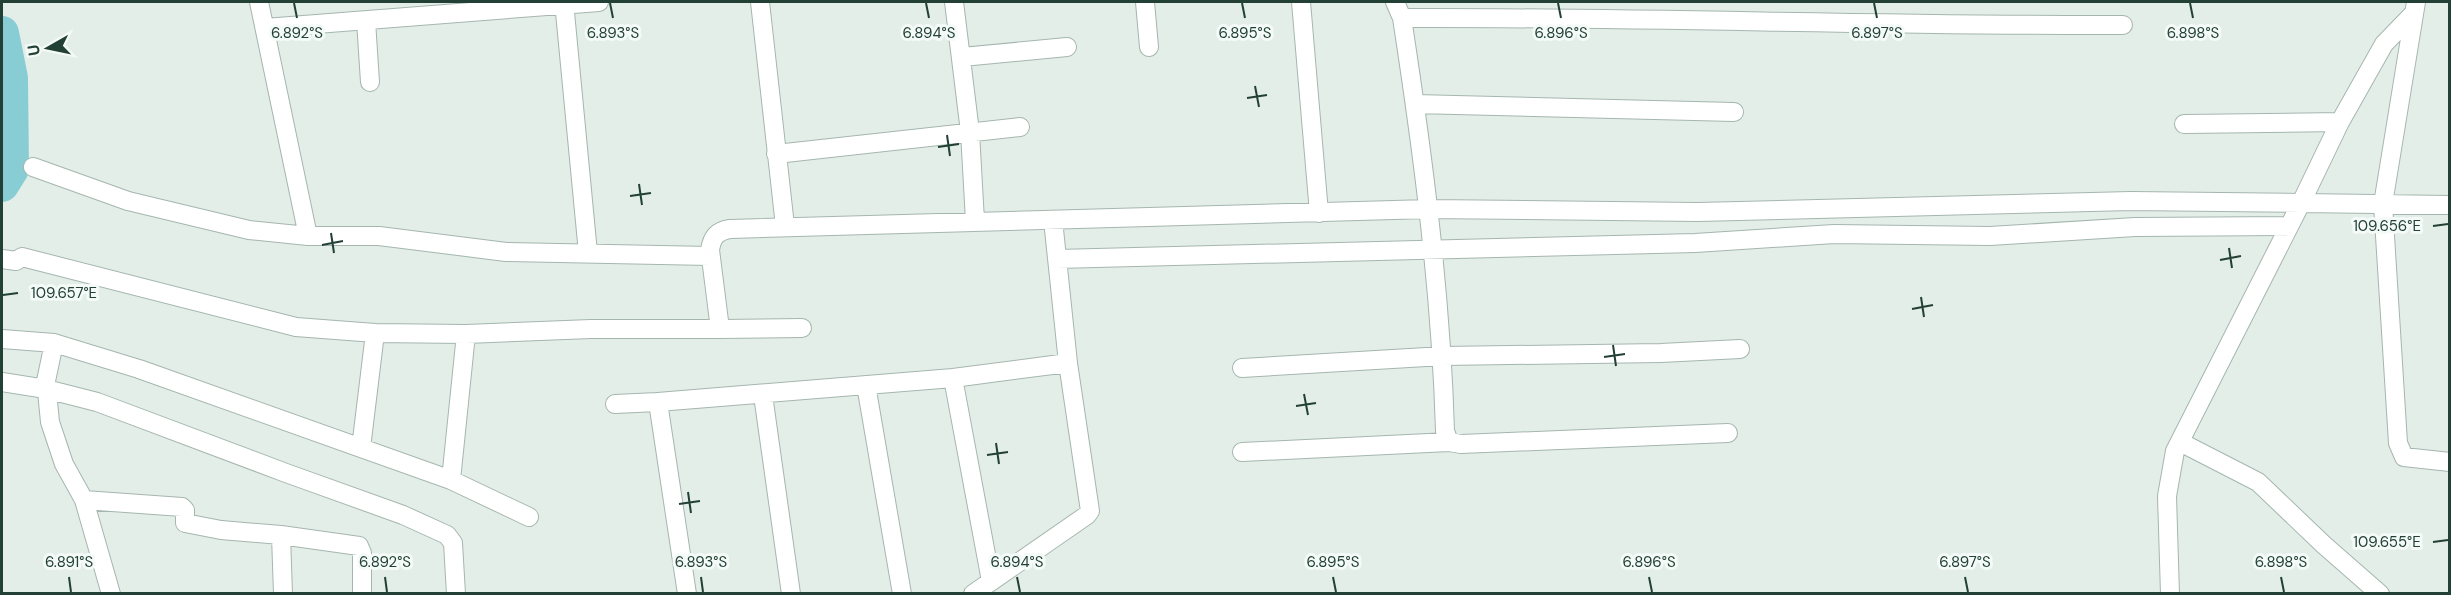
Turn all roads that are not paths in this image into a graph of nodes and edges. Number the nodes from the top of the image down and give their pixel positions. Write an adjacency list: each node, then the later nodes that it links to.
1 (259, 2): 12 (street)
2 (599, 2): 7 (street)
3 (760, 2): 23 (street)
4 (954, 2): 15 (street)
5 (1146, 2): 14 (street)
6 (1301, 2): 29 (street)
7 (564, 3): 10 (street); 36 (street)
8 (2415, 8): 19 (street); 26 (street)
9 (1399, 10): 11 (street); 17 (street)
10 (366, 21): 12 (street); 16 (street)
11 (2123, 25)
12 (265, 28): 34 (street)
13 (1067, 47): 15 (street)
14 (1149, 47)
15 (962, 57): 22 (street)
16 (370, 82)
17 (1415, 104): 18 (street); 28 (street)
18 (1734, 112)
19 (2340, 122): 20 (street); 25 (street)
20 (2184, 124)
21 (1020, 127): 22 (street)
22 (970, 132): 23 (street); 31 (street)
23 (776, 154): 32 (street)
24 (33, 166): 34 (street)
25 (2301, 202): 26 (street); 28 (street); 33 (street)
26 (2383, 204): 27 (street); 62 (street)
27 (2450, 205)
28 (1429, 209): 29 (street); 35 (street)
29 (1319, 213): 30 (street)
30 (1053, 220): 31 (street); 39 (street)
31 (975, 221): 32 (street)
32 (785, 226): 37 (street)
33 (2288, 226): 35 (street); 60 (street)
34 (308, 236): 36 (street)
35 (1434, 249): 39 (street); 47 (street)
36 (588, 253): 37 (street)
37 (710, 256): 41 (street)
38 (2, 259): 42 (street)
39 (1057, 259): 48 (street)
40 (802, 328): 41 (street)
41 (720, 329): 43 (street)
42 (375, 333): 43 (street); 59 (street)
43 (466, 334): 63 (street)
44 (2, 339): 45 (street)
45 (54, 346): 52 (street); 59 (street)
46 (1740, 349): 47 (street)
47 (1443, 356): 49 (street); 58 (street)
48 (1068, 363): 50 (street); 67 (street)
49 (1242, 368)
50 (953, 378): 53 (street); 67 (street)
51 (2, 382): 52 (street)
52 (46, 385): 64 (street); 71 (street)
53 (866, 385): 54 (street); 74 (street)
54 (763, 395): 55 (street); 73 (street)
55 (658, 402): 56 (street); 72 (street)
56 (615, 404)
57 (1728, 434): 58 (street)
58 (1449, 442): 61 (street)
59 (361, 447): 63 (street)
60 (2177, 447): 76 (street); 77 (street)
61 (1242, 452)
62 (2450, 462)
63 (451, 480): 65 (street)
64 (84, 500): 66 (street); 68 (street)
65 (529, 517)
66 (281, 535): 69 (street); 70 (street)
67 (991, 581): 75 (street)
68 (111, 594)
69 (283, 594)
70 (362, 594)
71 (456, 594)
72 (687, 594)
73 (791, 594)
74 (902, 594)
75 (973, 594)
76 (2170, 594)
77 (2380, 594)

